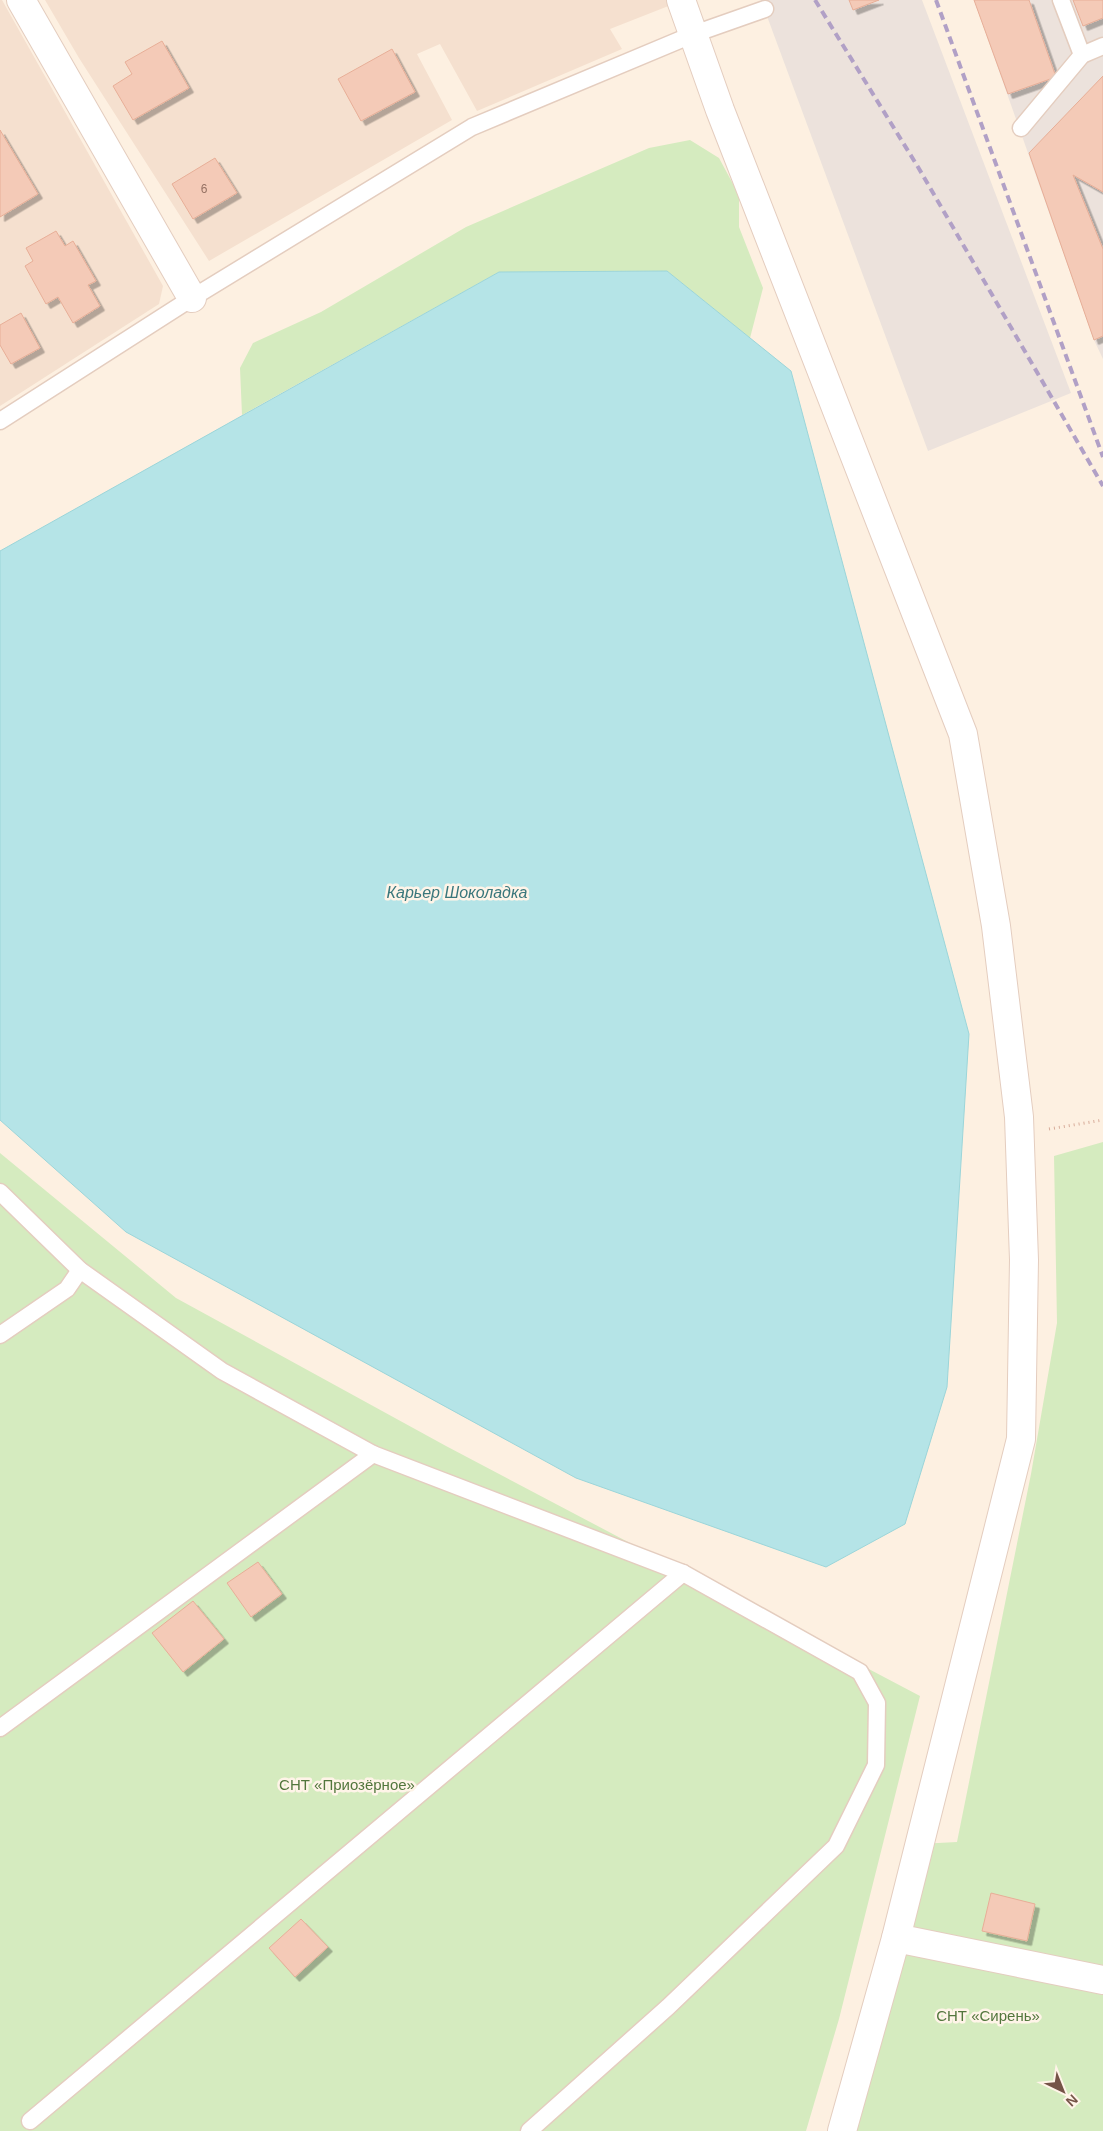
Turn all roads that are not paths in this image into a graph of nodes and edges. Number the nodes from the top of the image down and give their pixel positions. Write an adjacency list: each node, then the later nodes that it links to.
1 (21, 0): 9 (street)
2 (681, 0): 5 (street)
3 (1061, 0): 7 (lane)
4 (765, 10): 5 (lane)
5 (694, 34): 9 (lane); 17 (street)
6 (1103, 46): 7 (lane)
7 (1082, 55): 8 (lane)
8 (1021, 128)
9 (192, 298): 10 (lane)
10 (0, 421)
11 (0, 1192): 12 (lane)
12 (80, 1270): 13 (lane); 14 (lane)
13 (0, 1335)
14 (373, 1454): 15 (lane); 16 (lane)
15 (683, 1573): 19 (lane); 20 (lane)
16 (0, 1728)
17 (896, 1938): 18 (street); 21 (street)
18 (1103, 1980)
19 (30, 2121)
20 (530, 2131)
21 (842, 2131)

